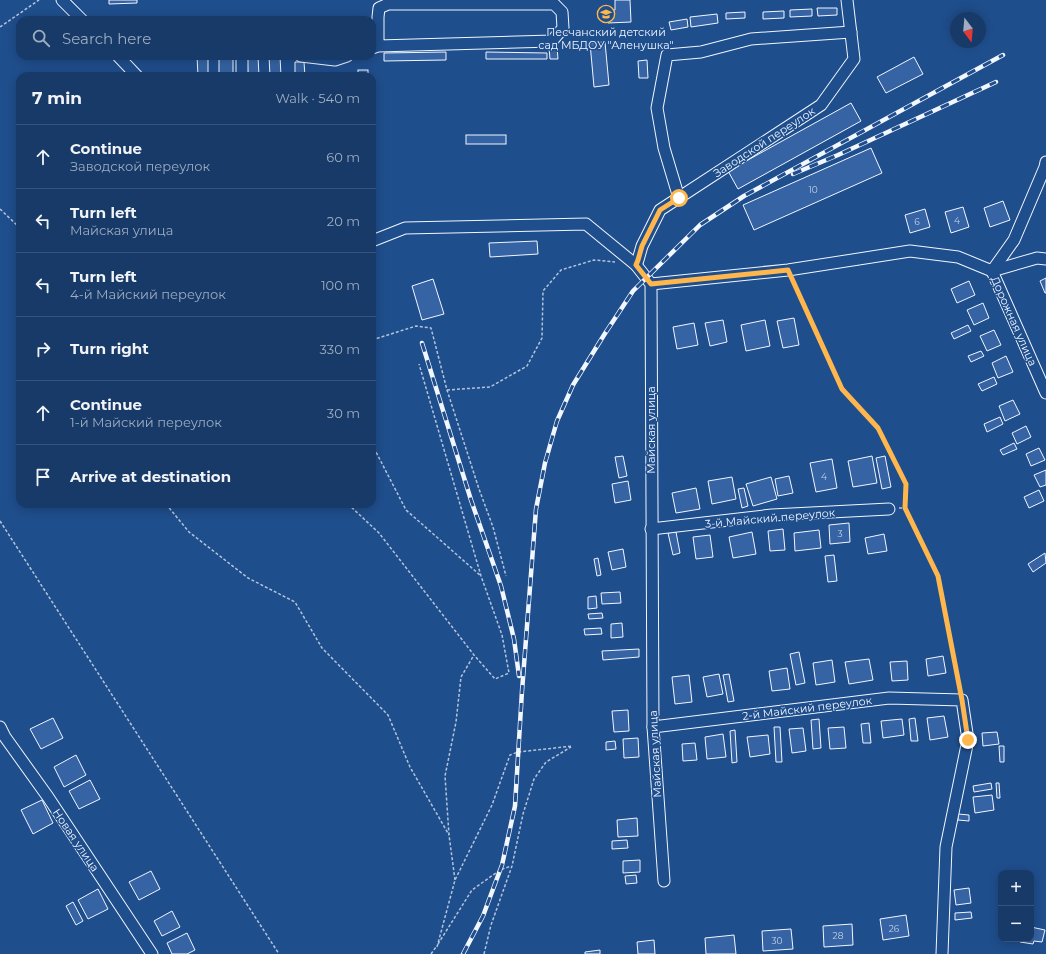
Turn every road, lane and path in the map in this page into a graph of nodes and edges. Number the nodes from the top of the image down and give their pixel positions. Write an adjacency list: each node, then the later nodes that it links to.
1 (39, 0): 7 (path)
2 (62, 0): 6 (street)
3 (847, 0): 8 (street, Заводской переулок)
4 (437, 2): 5 (street); 9 (street)
5 (504, 2): 10 (street)
6 (78, 16)
7 (0, 27)
8 (851, 32): 16 (street, Заводской переулок); 16 (street)
9 (376, 37)
10 (376, 47)
11 (122, 60): 13 (street)
12 (242, 60): 14 (street)
13 (133, 72)
14 (242, 72)
15 (1046, 162): 25 (street)
16 (679, 198): 23 (street, Заводской переулок)
17 (0, 209): 18 (path)
18 (16, 224)
19 (376, 240): 23 (street)
20 (1046, 250): 21 (street)
21 (1042, 258): 25 (street)
22 (615, 262): 29 (path)
23 (636, 265): 26 (street)
24 (788, 270): 25 (street); 26 (street); 34 (path)
25 (992, 271): 30 (street, Дорожная улица)
26 (651, 284): 37 (street, Майская улица)
27 (376, 339): 29 (path)
28 (419, 364): 38 (path)
29 (447, 390): 39 (path)
30 (1046, 393)
31 (376, 452): 38 (path)
32 (169, 508): 44 (path)
33 (352, 508): 40 (path)
34 (905, 508): 35 (path); 41 (path)
35 (889, 509): 37 (street, 3-й Майский переулок)
36 (0, 521): 50 (path)
37 (651, 529): 43 (street, Майская улица)
38 (481, 576): 40 (path)
39 (506, 576)
40 (474, 655): 44 (path)
41 (962, 700): 43 (street, 2-й Майский переулок); 53 (street)
42 (0, 727): 49 (street, Новая улица)
43 (653, 727): 47 (street, Майская улица)
44 (449, 835): 46 (path)
45 (512, 866): 46 (path); 48 (path); 52 (path)
46 (455, 880): 48 (path)
47 (664, 881)
48 (437, 947): 51 (path)
49 (152, 954)
50 (279, 954)
51 (431, 954)
52 (484, 954)
53 (942, 954)

